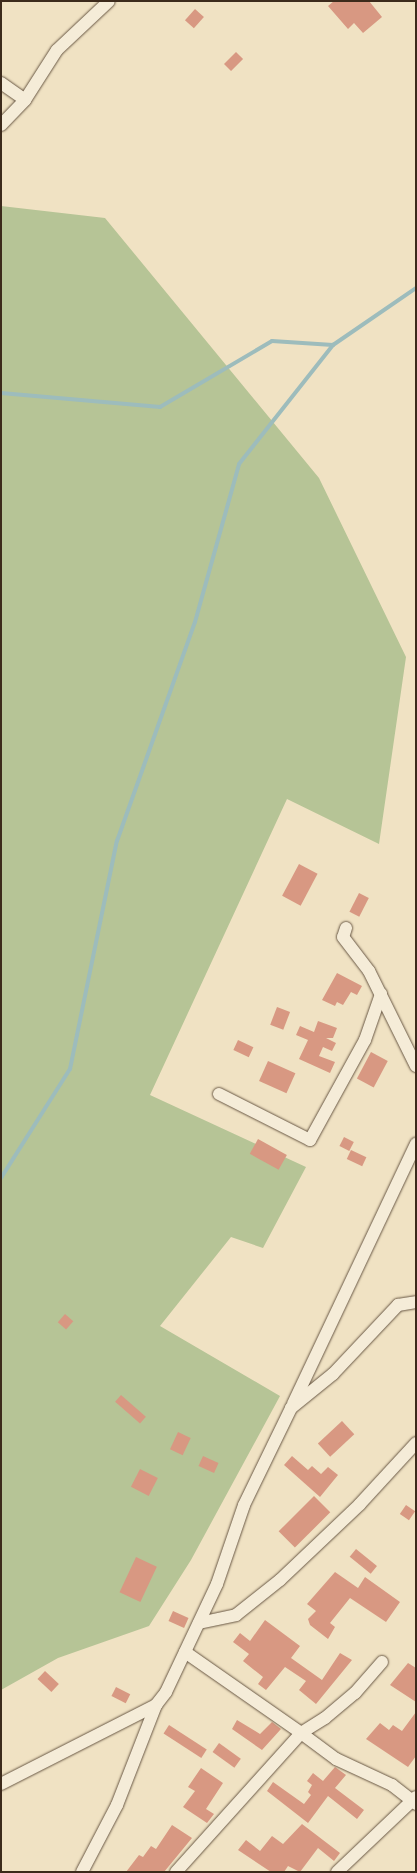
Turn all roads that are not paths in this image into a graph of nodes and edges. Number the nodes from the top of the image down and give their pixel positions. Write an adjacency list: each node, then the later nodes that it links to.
1 (109, 1): 3 (street)
2 (1, 83): 3 (street)
3 (25, 100): 4 (street)
4 (1, 125)
5 (346, 928): 6 (street)
6 (381, 994): 7 (street); 8 (street)
7 (416, 1066)
8 (219, 1094)
9 (416, 1144): 13 (street)
10 (416, 1293): 12 (street)
11 (416, 1302): 12 (street)
12 (398, 1305): 13 (street)
13 (291, 1408): 15 (street)
14 (416, 1443): 15 (street)
15 (199, 1623): 16 (street)
16 (185, 1652): 18 (street); 19 (street)
17 (382, 1662): 19 (street)
18 (156, 1705): 20 (street); 22 (street)
19 (301, 1733): 21 (street); 23 (street)
20 (1, 1784)
21 (415, 1801): 24 (street)
22 (88, 1869)
23 (176, 1872)
24 (337, 1872)

